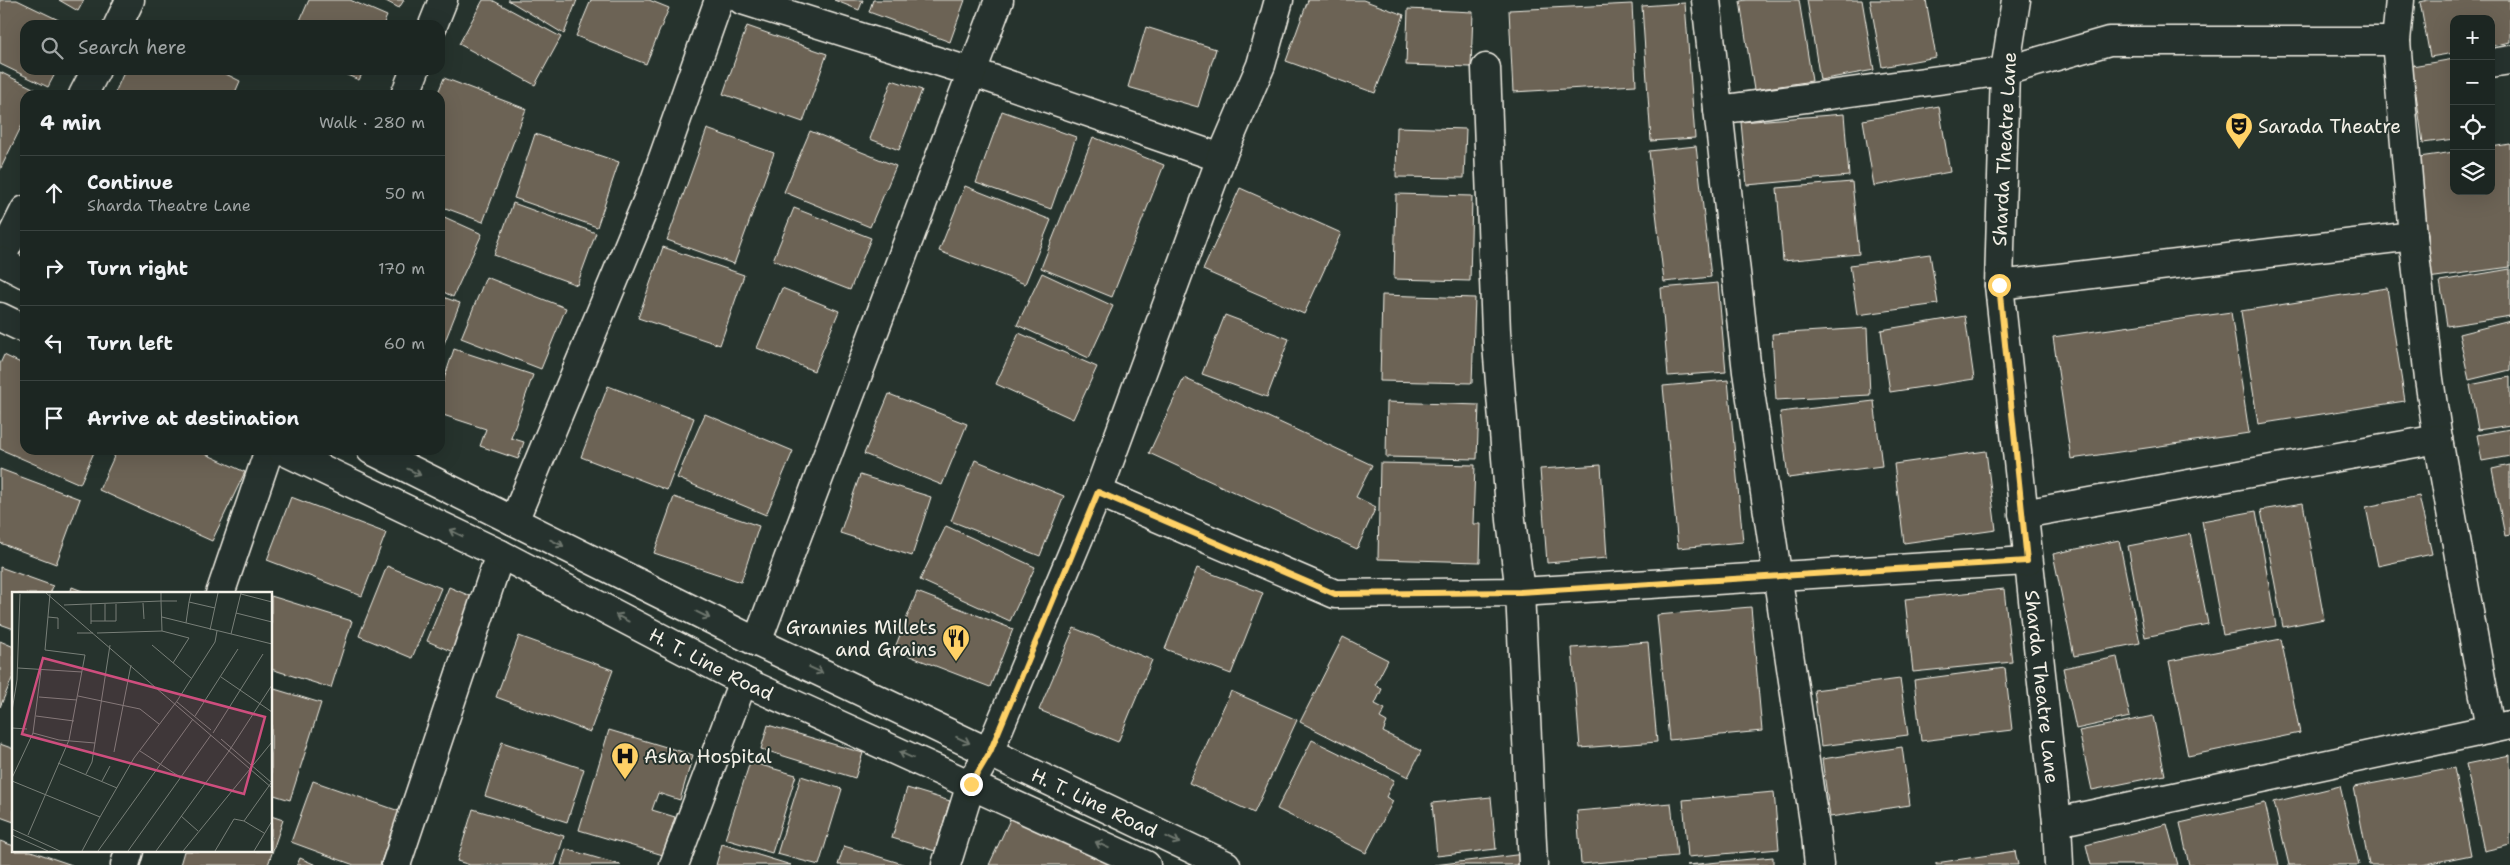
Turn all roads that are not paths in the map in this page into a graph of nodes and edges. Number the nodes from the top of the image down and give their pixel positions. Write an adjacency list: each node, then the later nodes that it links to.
1 (130, 0): 10 (street)
2 (442, 0): 11 (street)
3 (719, 0): 37 (street)
4 (742, 0): 17 (street)
5 (999, 0): 17 (street)
6 (1278, 0): 23 (street)
7 (1706, 0): 22 (street)
8 (2016, 0): 16 (street, Sharda Theatre Lane)
9 (2400, 0): 12 (street)
10 (120, 20)
11 (434, 20)
12 (2396, 41): 16 (street); 25 (street)
13 (2510, 60): 14 (street)
14 (2495, 63)
15 (1486, 68): 42 (street)
16 (2005, 71): 22 (street); 28 (street, Sharda Theatre Lane)
17 (972, 72): 23 (street); 43 (street)
18 (93, 75): 20 (street)
19 (413, 75): 21 (street)
20 (86, 90)
21 (407, 90)
22 (1718, 110): 40 (street)
23 (1221, 158): 35 (street)
24 (20, 220): 26 (street)
25 (2413, 236): 28 (street); 31 (street)
26 (0, 260): 27 (street)
27 (20, 271)
28 (1999, 285): 36 (street, Sharda Theatre Lane)
29 (0, 317): 30 (street)
30 (20, 327)
31 (2438, 439): 36 (street); 45 (street)
32 (266, 455): 41 (street)
33 (292, 455): 38 (street, H. T. Line Road, one-way to 33)
34 (381, 455): 37 (street, H. T. Line Road, one-way to 37)
35 (1098, 492): 42 (street); 46 (street)
36 (2023, 514): 39 (street, Sharda Theatre Lane)
37 (514, 521): 43 (street, H. T. Line Road, one-way to 43)
38 (500, 554): 44 (street, H. T. Line Road, one-way to 38); 51 (street)
39 (2027, 561): 40 (street); 48 (street, Sharda Theatre Lane)
40 (1776, 578): 42 (street); 57 (street)
41 (221, 592)
42 (1520, 592): 56 (street)
43 (757, 642): 46 (street, H. T. Line Road, one-way to 46)
44 (743, 681): 47 (street, H. T. Line Road, one-way to 44); 52 (street)
45 (2500, 727): 48 (street)
46 (990, 752): 47 (street); 55 (street, H. T. Line Road, one-way to 55)
47 (971, 784): 53 (street); 54 (street, H. T. Line Road, one-way to 47)
48 (2057, 822): 58 (street, Sharda Theatre Lane)
49 (130, 852): 50 (street)
50 (125, 865)
51 (396, 865)
52 (674, 865)
53 (946, 865)
54 (1146, 865)
55 (1226, 865)
56 (1533, 865)
57 (1818, 865)
58 (2059, 865)

